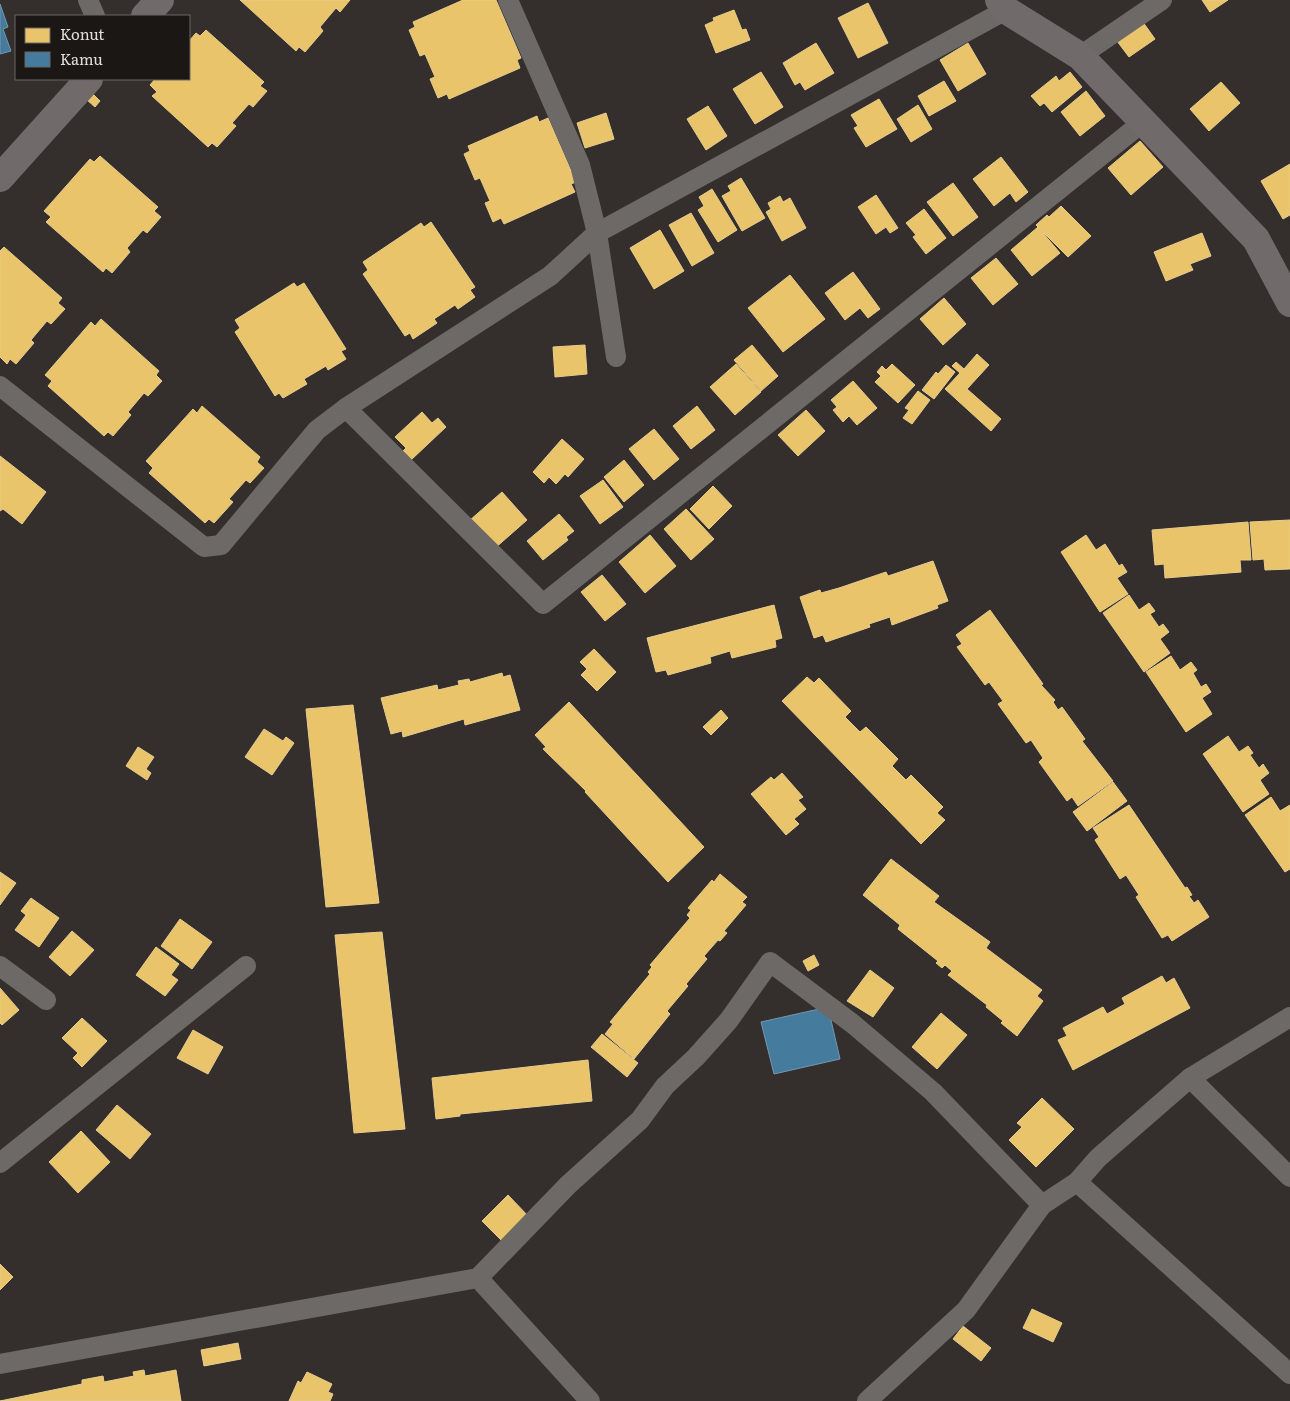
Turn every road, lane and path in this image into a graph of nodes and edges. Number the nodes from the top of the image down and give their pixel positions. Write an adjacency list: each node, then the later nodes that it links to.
1 (88, 0): 6 (street)
2 (160, 0): 7 (street)
3 (508, 0): 12 (street)
4 (1162, 0): 8 (street)
5 (1002, 5): 8 (street); 12 (street)
6 (94, 15)
7 (146, 15)
8 (1080, 56): 10 (street)
9 (88, 80): 11 (street)
10 (1143, 122): 13 (street); 16 (street)
11 (4, 166)
12 (597, 233): 14 (street); 16 (street)
13 (1290, 302)
14 (616, 357)
15 (0, 386): 16 (street)
16 (346, 408)
17 (0, 966): 19 (street)
18 (246, 966): 22 (street)
19 (46, 1000)
20 (1290, 1017): 21 (street)
21 (1190, 1078): 23 (street); 24 (street)
22 (0, 1163)
23 (1290, 1177)
24 (1077, 1182): 25 (street); 28 (street)
25 (1042, 1205): 26 (street); 30 (street)
26 (478, 1278): 27 (street); 29 (street)
27 (0, 1364)
28 (1290, 1374)
29 (590, 1401)
30 (867, 1401)

